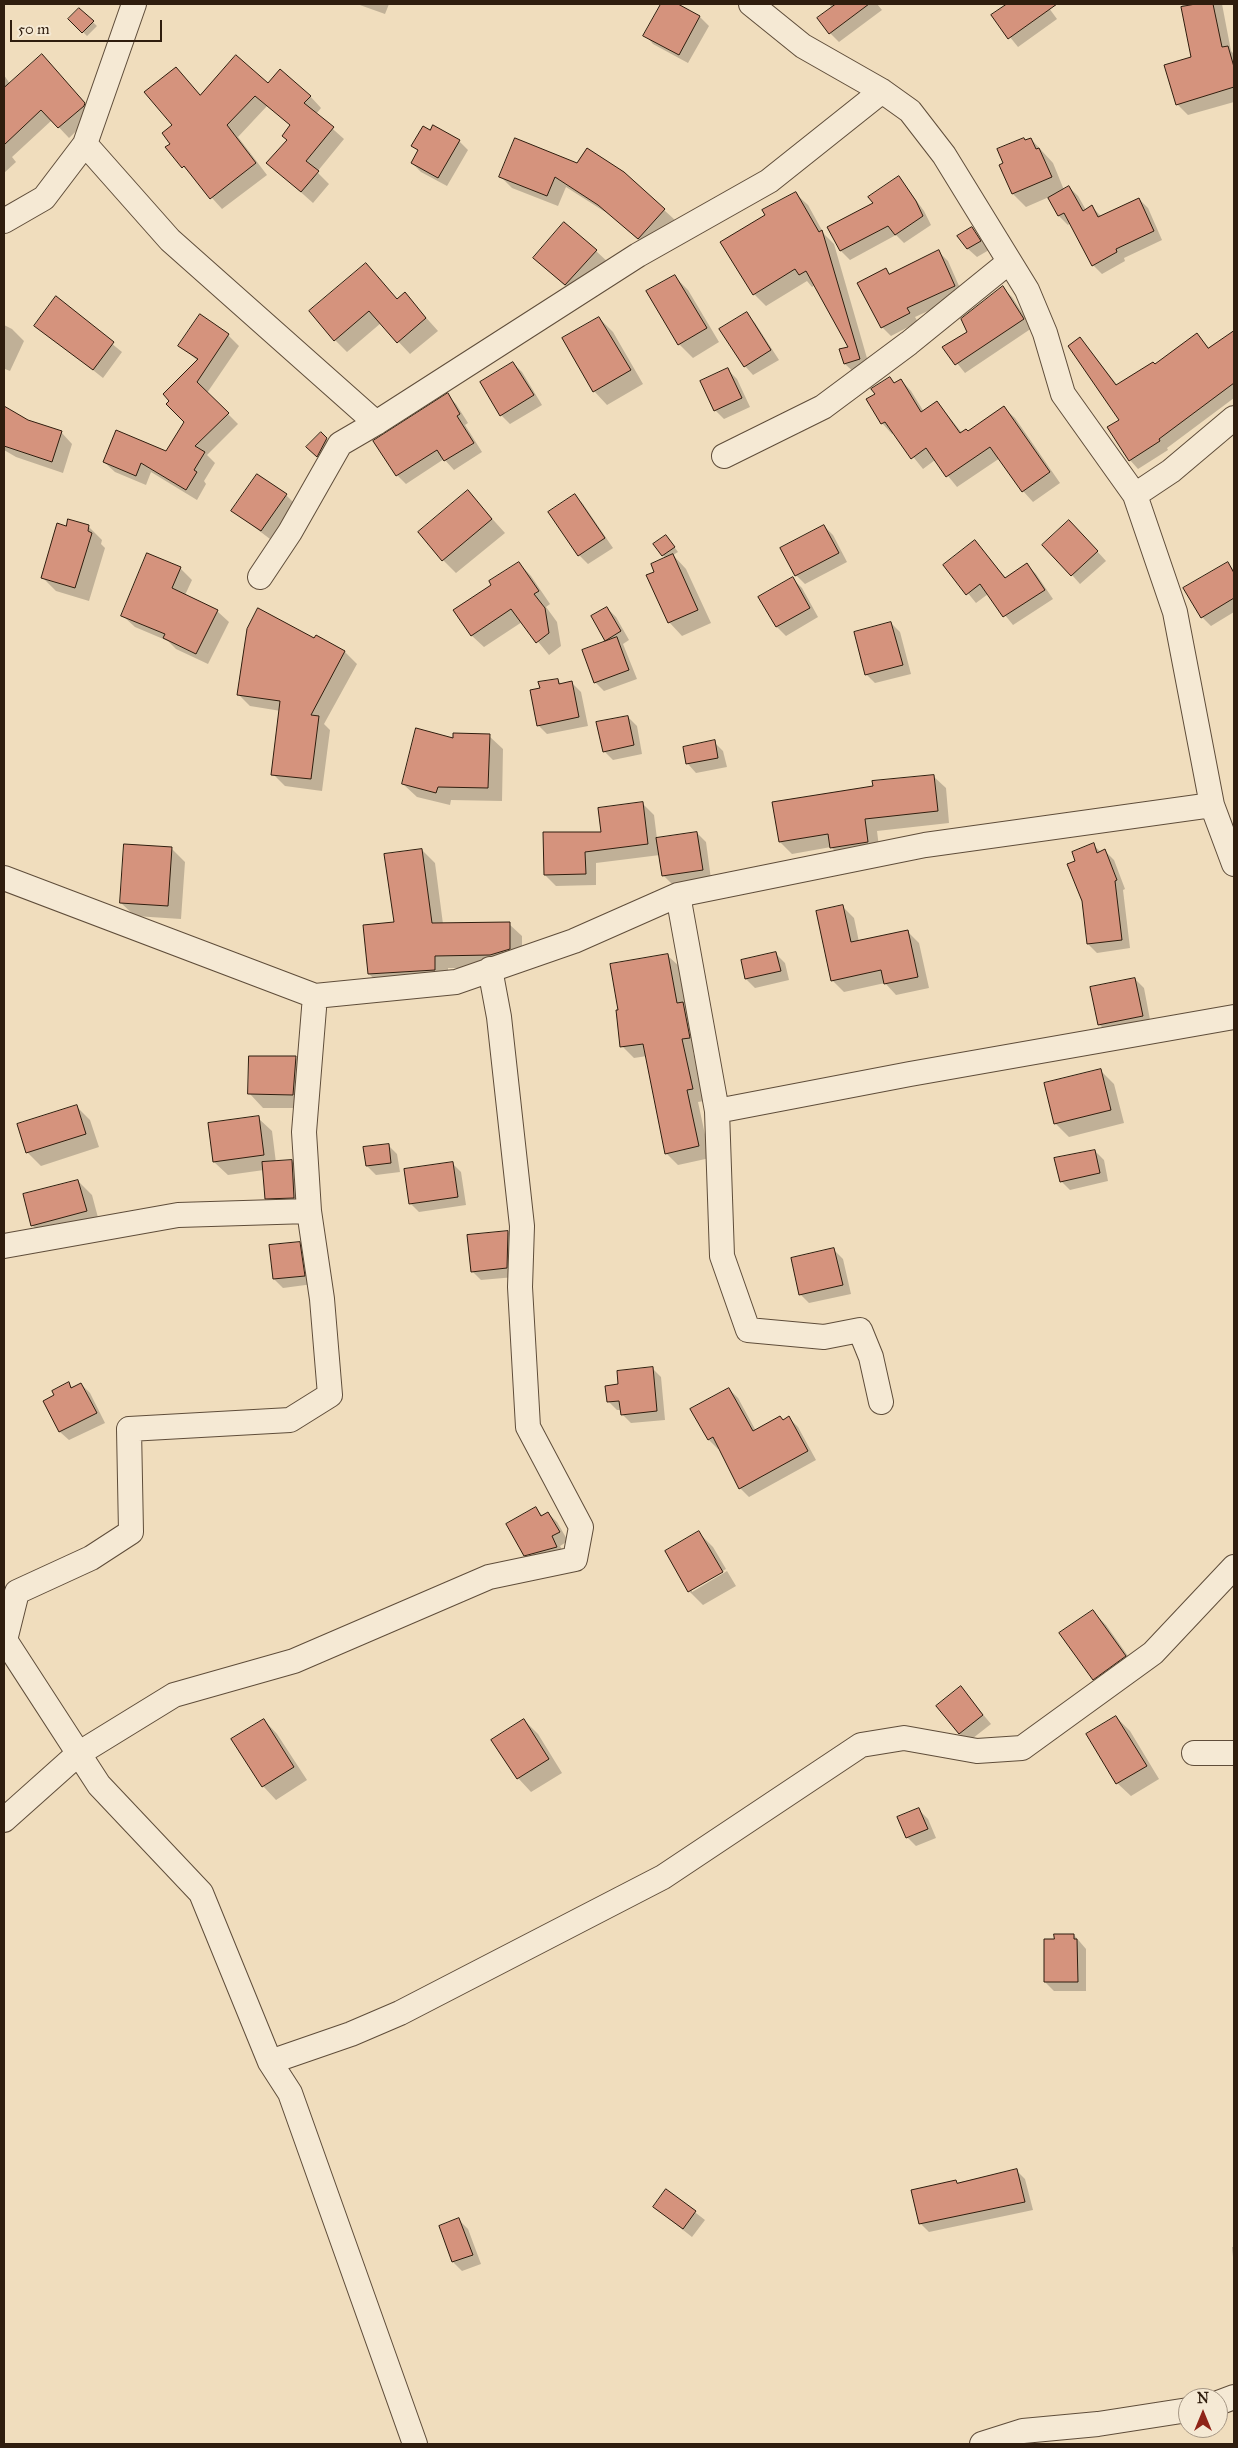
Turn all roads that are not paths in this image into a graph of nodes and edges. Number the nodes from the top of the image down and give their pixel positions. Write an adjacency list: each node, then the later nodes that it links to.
1 (134, 4): 4 (street)
2 (751, 4): 3 (street)
3 (882, 91): 6 (street); 8 (street)
4 (85, 144): 5 (street); 8 (street)
5 (4, 221)
6 (1008, 262): 9 (street); 10 (street)
7 (1234, 418): 10 (street)
8 (376, 423): 11 (street)
9 (724, 456)
10 (1135, 495): 12 (street)
11 (260, 577)
12 (1212, 805): 13 (street); 15 (street)
13 (1234, 864)
14 (4, 878): 17 (street)
15 (678, 895): 16 (street); 19 (street)
16 (490, 969): 17 (street); 26 (street)
17 (315, 996): 20 (street)
18 (1234, 1017): 19 (street)
19 (717, 1111): 22 (street)
20 (310, 1211): 21 (street); 26 (street)
21 (4, 1246)
22 (881, 1402)
23 (1234, 1567): 28 (street)
24 (1194, 1753): 25 (street)
25 (1234, 1753)
26 (78, 1754): 27 (street); 28 (street)
27 (4, 1820)
28 (270, 2062): 30 (street)
29 (1178, 2412): 31 (street)
30 (415, 2444)
31 (982, 2444)

